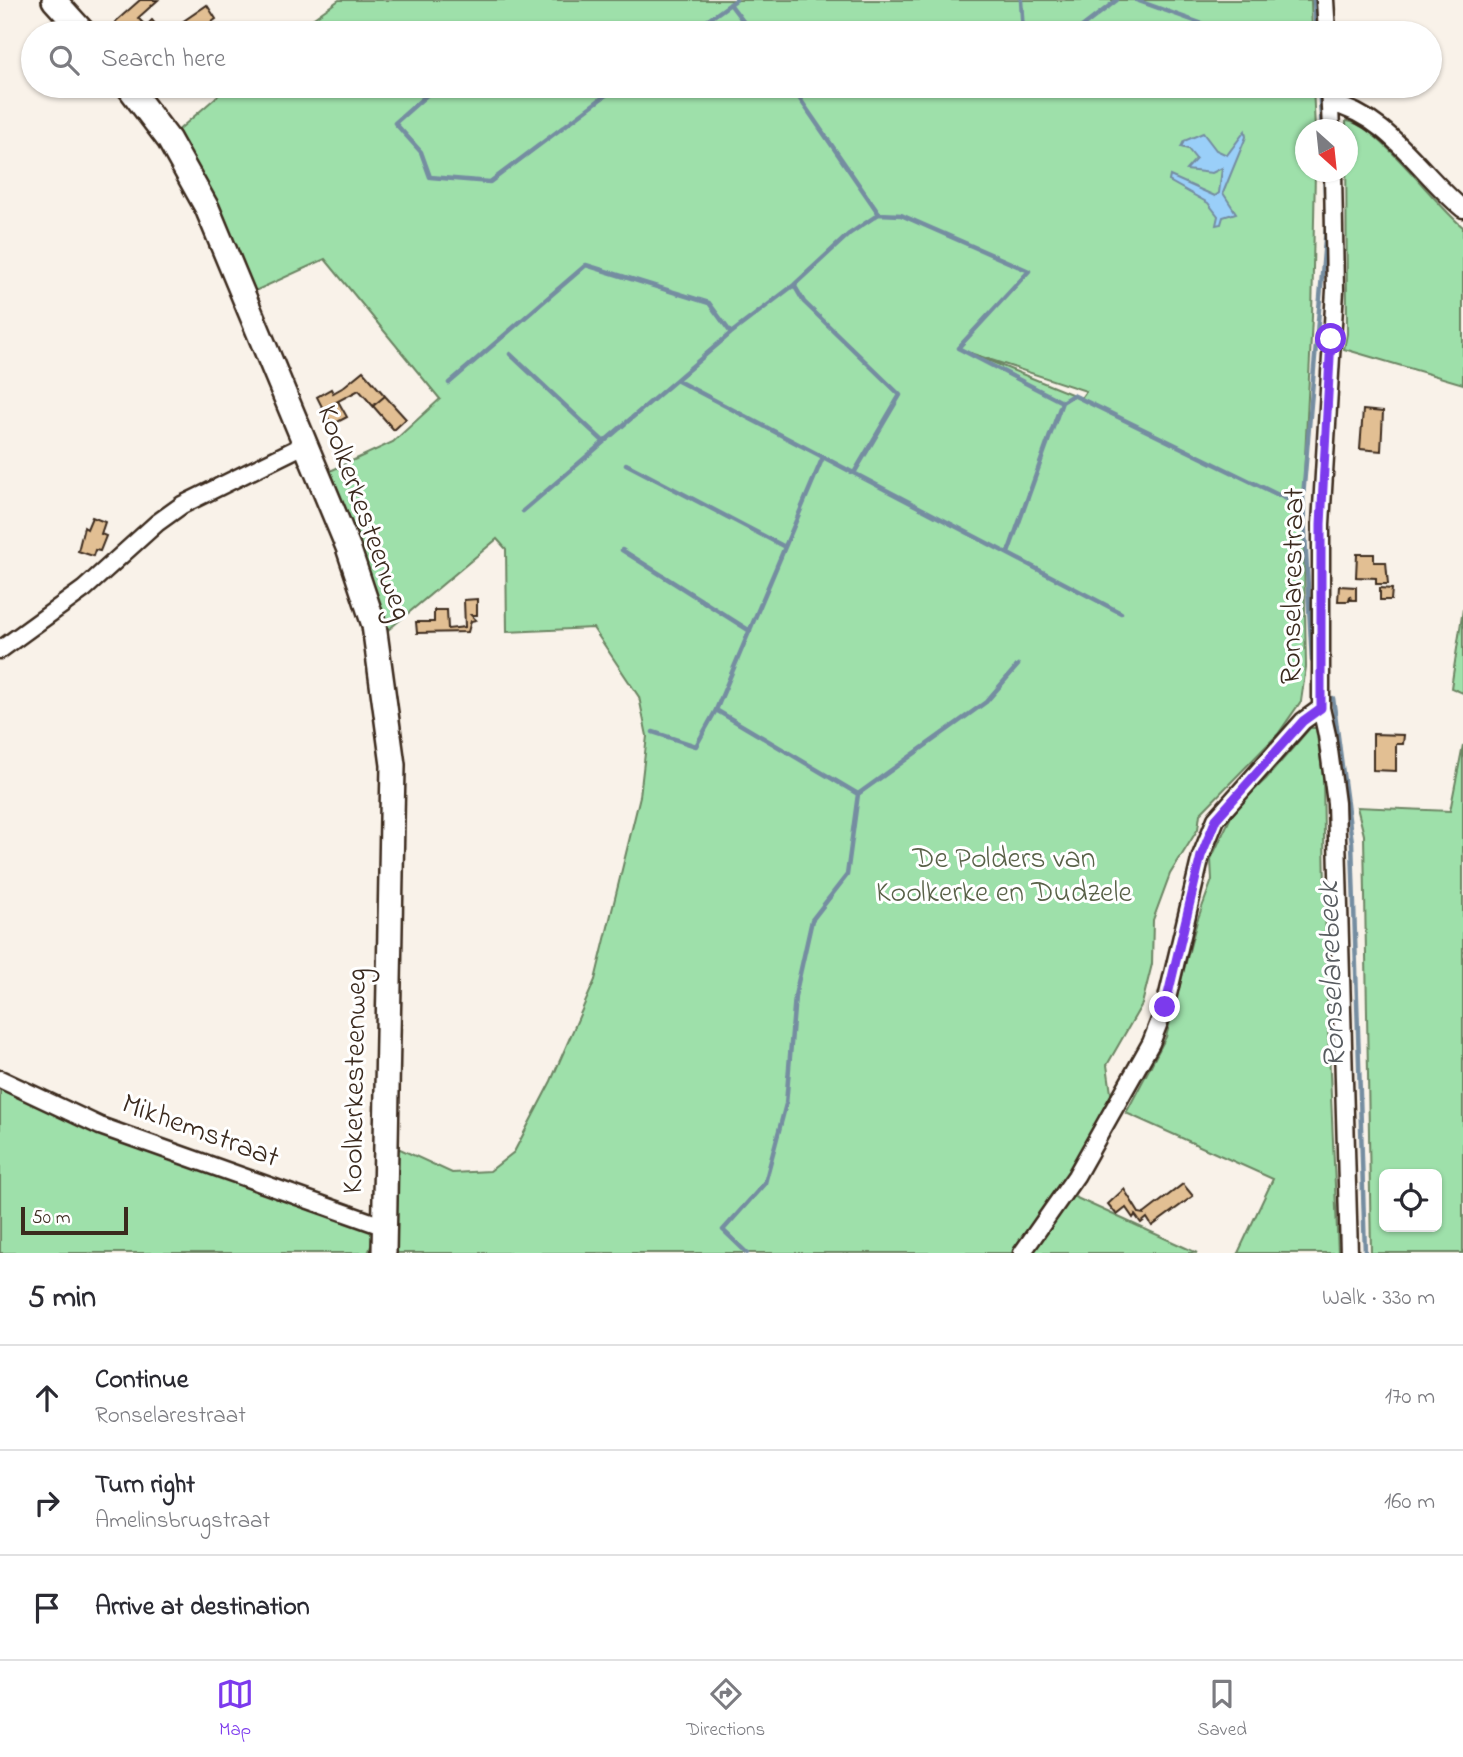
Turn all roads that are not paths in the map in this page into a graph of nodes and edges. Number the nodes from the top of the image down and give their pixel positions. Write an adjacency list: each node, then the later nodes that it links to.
1 (54, 0): 3 (main road)
2 (1325, 0): 4 (street)
3 (73, 21)
4 (1326, 21)
5 (137, 98): 11 (main road, Koolkerkesteenweg)
6 (1330, 98): 7 (street)
7 (1330, 103): 8 (street); 10 (street)
8 (1331, 119)
9 (1333, 182): 13 (street, Ronselarestraat)
10 (1463, 209)
11 (306, 444): 12 (street); 15 (main road, Koolkerkesteenweg)
12 (0, 650)
13 (1321, 708): 17 (street); 18 (street, Ronselarestraat)
14 (0, 1079): 15 (street, Mikhemstraat)
15 (385, 1227): 16 (main road, Koolkerkesteenweg)
16 (384, 1253)
17 (1022, 1253)
18 (1349, 1253)

